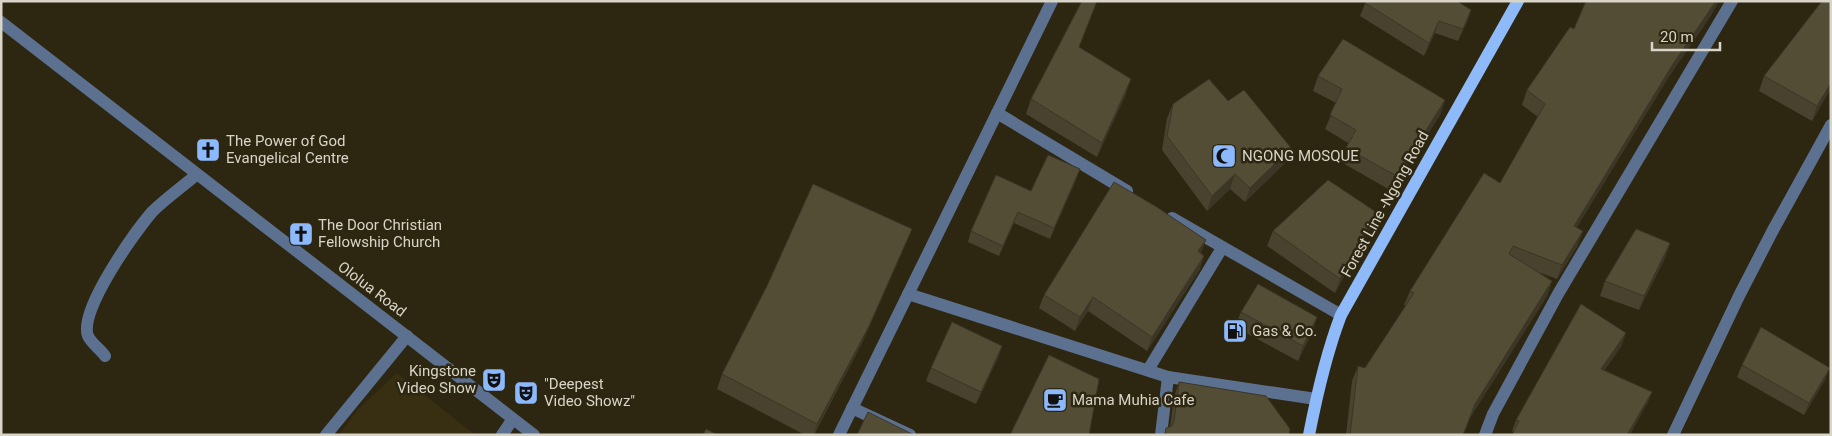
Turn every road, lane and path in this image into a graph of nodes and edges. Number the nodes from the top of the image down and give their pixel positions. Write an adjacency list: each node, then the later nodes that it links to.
1 (1052, 1): 5 (street)
2 (1518, 1): 12 (main road, Forest Line -Ngong Road)
3 (1732, 1): 27 (street)
4 (1, 22): 7 (street, Ololua Road)
5 (998, 113): 8 (street); 11 (street)
6 (1831, 125): 28 (street)
7 (196, 175): 13 (street, Ololua Road); 14 (street)
8 (1139, 198)
9 (1164, 213): 10 (street)
10 (1222, 248): 12 (street); 15 (street)
11 (908, 294): 15 (street); 18 (street)
12 (1341, 315): 17 (main road, Forest Line -Ngong Road)
13 (407, 336): 19 (street, Ololua Road); 20 (street)
14 (105, 356)
15 (1148, 370): 16 (street)
16 (1168, 376): 17 (street); 25 (street)
17 (1316, 399): 26 (main road, Forest Line -Ngong Road)
18 (852, 408): 23 (street); 24 (street)
19 (513, 419): 21 (street); 22 (street, Ololua Road)
20 (326, 435)
21 (502, 435)
22 (534, 435)
23 (839, 435)
24 (910, 435)
25 (1160, 435)
26 (1309, 435)
27 (1485, 435)
28 (1673, 435)

